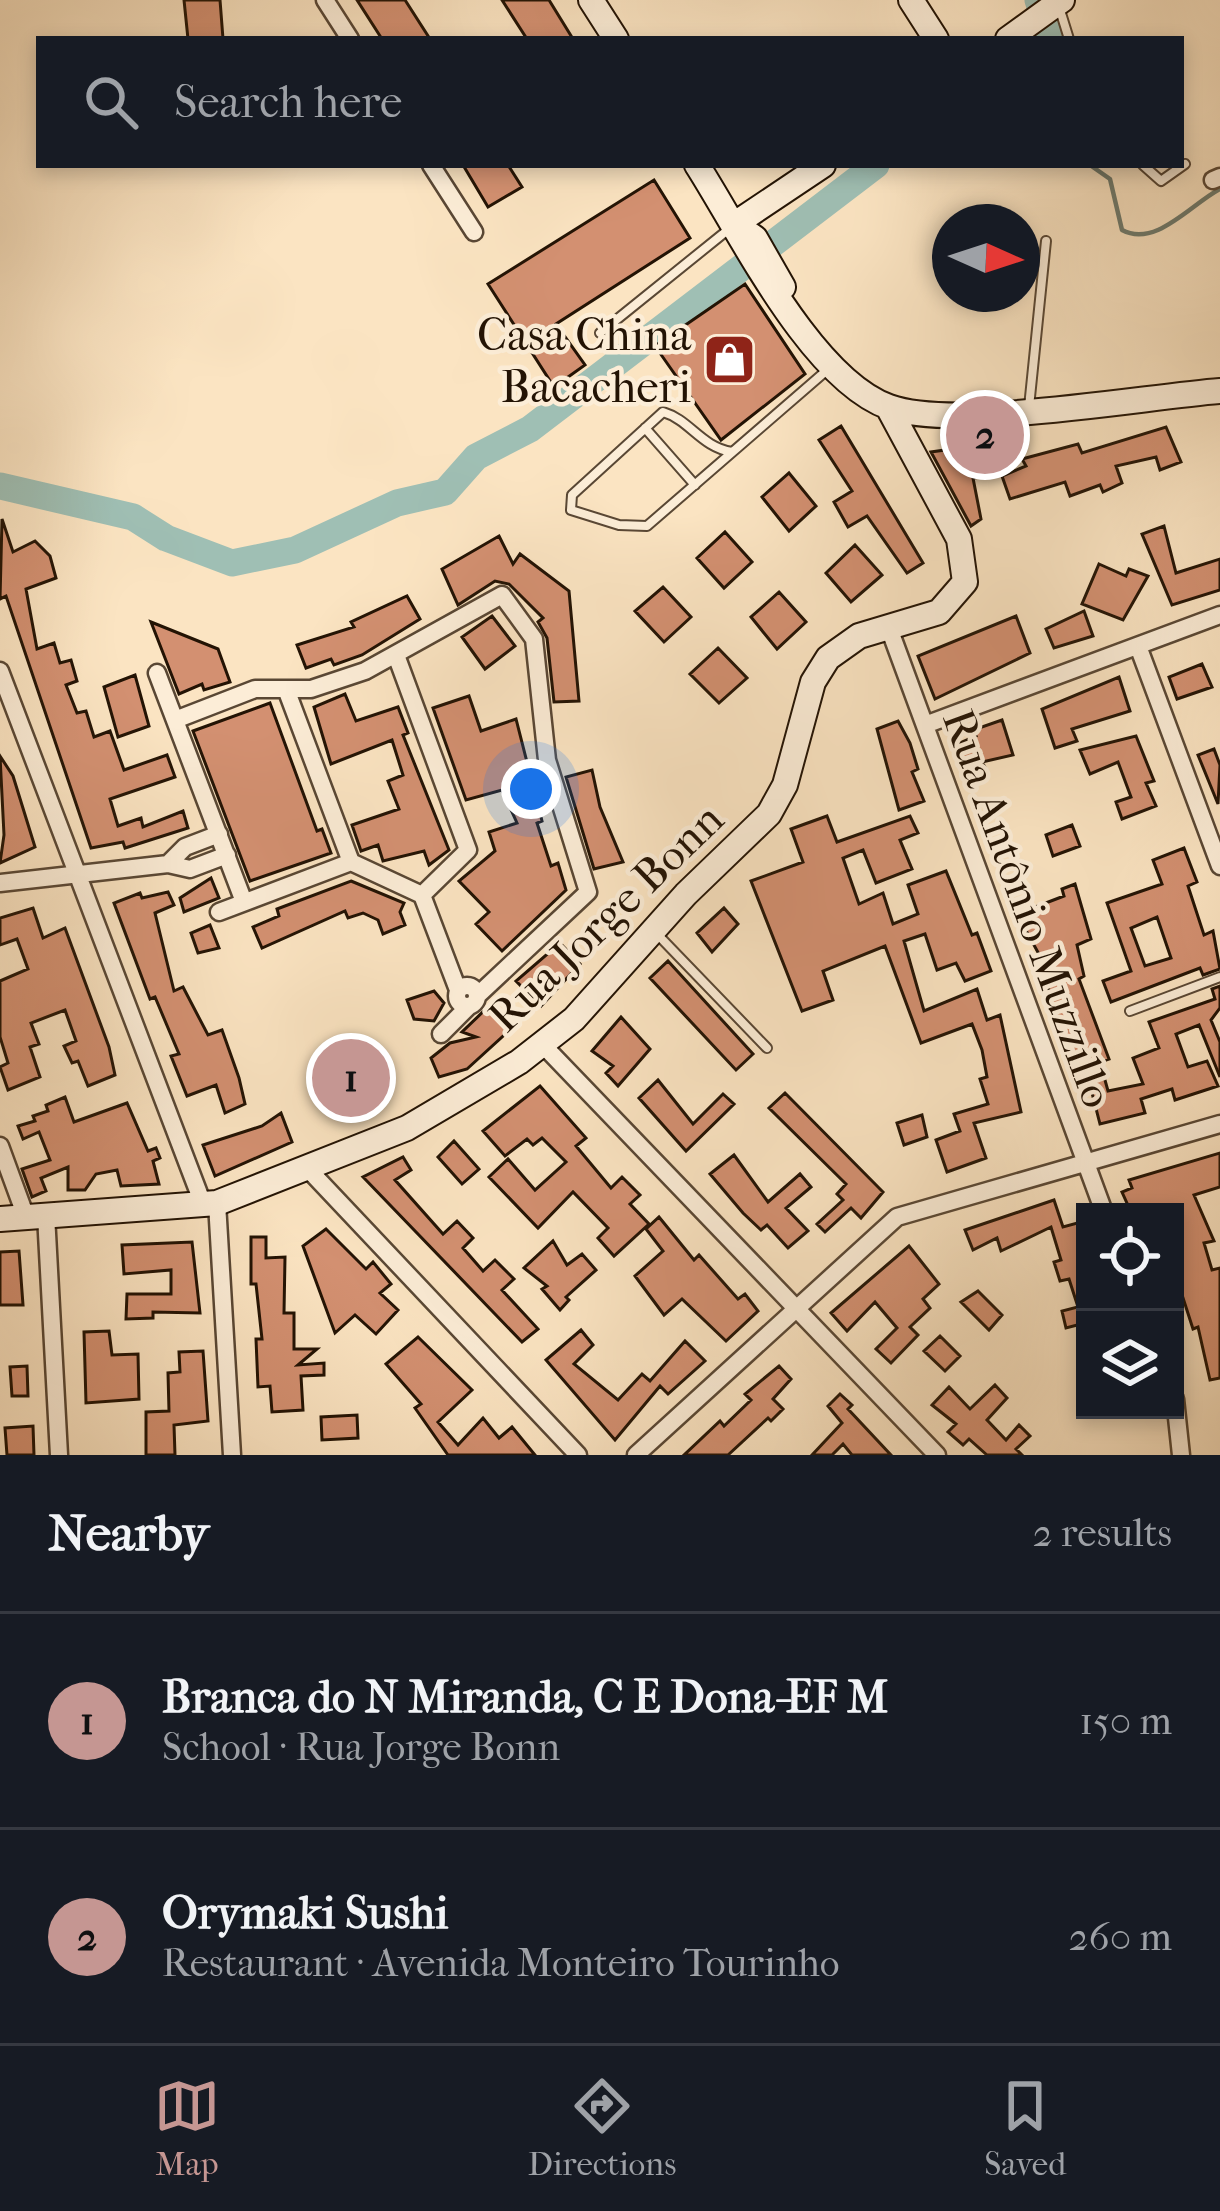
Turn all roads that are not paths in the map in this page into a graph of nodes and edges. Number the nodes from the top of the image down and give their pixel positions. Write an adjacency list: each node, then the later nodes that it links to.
1 (326, 0): 5 (street)
2 (911, 0): 7 (street)
3 (593, 1): 6 (street)
4 (1060, 1): 8 (street); 9 (lane)
5 (348, 36)
6 (614, 36)
7 (935, 36)
8 (1012, 36)
9 (1068, 36)
10 (433, 168): 15 (street)
11 (699, 168): 16 (street)
12 (820, 168): 16 (street)
13 (1146, 168): 14 (lane)
14 (1182, 168)
15 (474, 232)
16 (744, 236): 18 (lane); 19 (street)
17 (1046, 241): 22 (lane)
18 (600, 333)
19 (832, 365): 21 (street); 24 (lane)
20 (1220, 391): 22 (street)
21 (888, 407): 22 (street); 27 (street, Rua Jorge Bonn)
22 (1029, 409)
23 (645, 428): 24 (lane); 25 (lane); 25 (lane)
24 (732, 452): 25 (lane)
25 (695, 485)
26 (1220, 615): 28 (street)
27 (889, 628): 34 (street, Rua Antônio Muzzillo); 45 (street, Rua Jorge Bonn)
28 (1138, 646): 34 (street); 39 (street)
29 (397, 655): 32 (street); 42 (street); 47 (street)
30 (0, 670): 40 (street)
31 (158, 674): 33 (street)
32 (286, 688): 33 (street); 37 (street)
33 (175, 720): 35 (street)
34 (925, 725): 54 (street, Rua Antônio Muzzillo)
35 (219, 834): 36 (street); 38 (street)
36 (226, 855): 38 (street); 43 (street)
37 (351, 862): 42 (street); 43 (street)
38 (168, 865): 40 (street)
39 (1220, 866)
40 (78, 874): 41 (street); 57 (street)
41 (0, 883)
42 (422, 895): 47 (street)
43 (244, 902): 44 (street)
44 (219, 912)
45 (653, 929): 50 (street, Rua Jorge Bonn); 51 (lane)
46 (1220, 977): 48 (lane)
47 (473, 1001): 49 (street)
48 (1130, 1011)
49 (441, 1034)
50 (543, 1045): 55 (street, Rua Jorge Bonn); 60 (street)
51 (767, 1048)
52 (1220, 1124): 54 (street)
53 (0, 1146): 58 (street)
54 (1083, 1162): 56 (street, Rua Antônio Muzzillo); 60 (street)
55 (308, 1169): 57 (street, Rua Jorge Bonn); 64 (street)
56 (1100, 1203)
57 (210, 1204): 58 (street, Rua Jorge Bonn); 63 (street)
58 (36, 1216): 59 (street, Rua Jorge Bonn); 62 (street)
59 (0, 1219)
60 (796, 1308): 65 (street); 66 (street)
61 (1177, 1419): 67 (street)
62 (59, 1455)
63 (232, 1455)
64 (578, 1455)
65 (636, 1455)
66 (937, 1455)
67 (1181, 1455)

